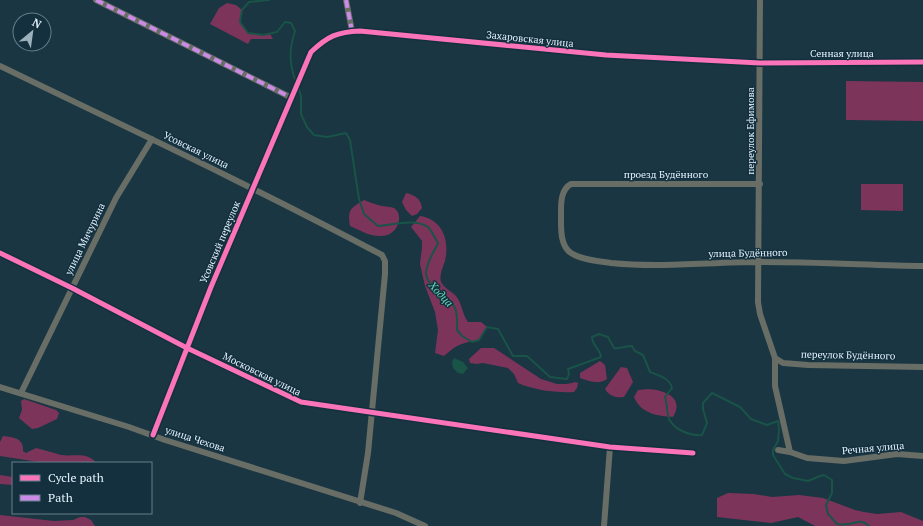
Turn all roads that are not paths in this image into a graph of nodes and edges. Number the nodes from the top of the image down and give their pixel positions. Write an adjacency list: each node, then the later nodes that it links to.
1 (96, 0): 9 (street)
2 (346, 0): 4 (street)
3 (760, 0): 7 (street, переулок Ефимова)
4 (352, 31): 5 (street, Захаровская улица); 7 (street, Захаровская улица)
5 (309, 58): 9 (street, Усовский переулок)
6 (923, 62): 7 (street, Сенная улица)
7 (760, 63): 11 (street, переулок Ефимова)
8 (0, 66): 10 (street, Усовская улица)
9 (292, 98): 12 (street, Усовский переулок)
10 (152, 139): 12 (street, Усовская улица); 17 (street, улица Мичурина)
11 (760, 184): 14 (street, проезд Будённого); 15 (street, переулок Ефимова)
12 (253, 189): 18 (street, Усовский переулок); 23 (street, Усовская улица)
13 (0, 253): 17 (street, Московская улица)
14 (574, 255): 15 (street, улица Будённого)
15 (759, 262): 16 (street, улица Будённого); 19 (street, переулок Ефимова)
16 (923, 266)
17 (72, 288): 18 (street, Московская улица); 22 (street, улица Мичурина)
18 (187, 348): 23 (street, Московская улица); 24 (street, Усовский переулок)
19 (774, 358): 20 (street, переулок Будённого); 27 (street, переулок Ефимова)
20 (923, 367)
21 (0, 387): 22 (street, улица Чехова)
22 (21, 393): 24 (street, улица Чехова)
23 (372, 413): 25 (street, Московская улица); 30 (street)
24 (153, 436): 30 (street, улица Чехова)
25 (610, 446): 28 (street, Московская улица); 32 (street)
26 (778, 450): 27 (street, Речная улица)
27 (790, 452): 29 (street, Речная улица)
28 (693, 453)
29 (923, 456)
30 (360, 503): 31 (street, улица Чехова)
31 (425, 526)
32 (604, 526)

